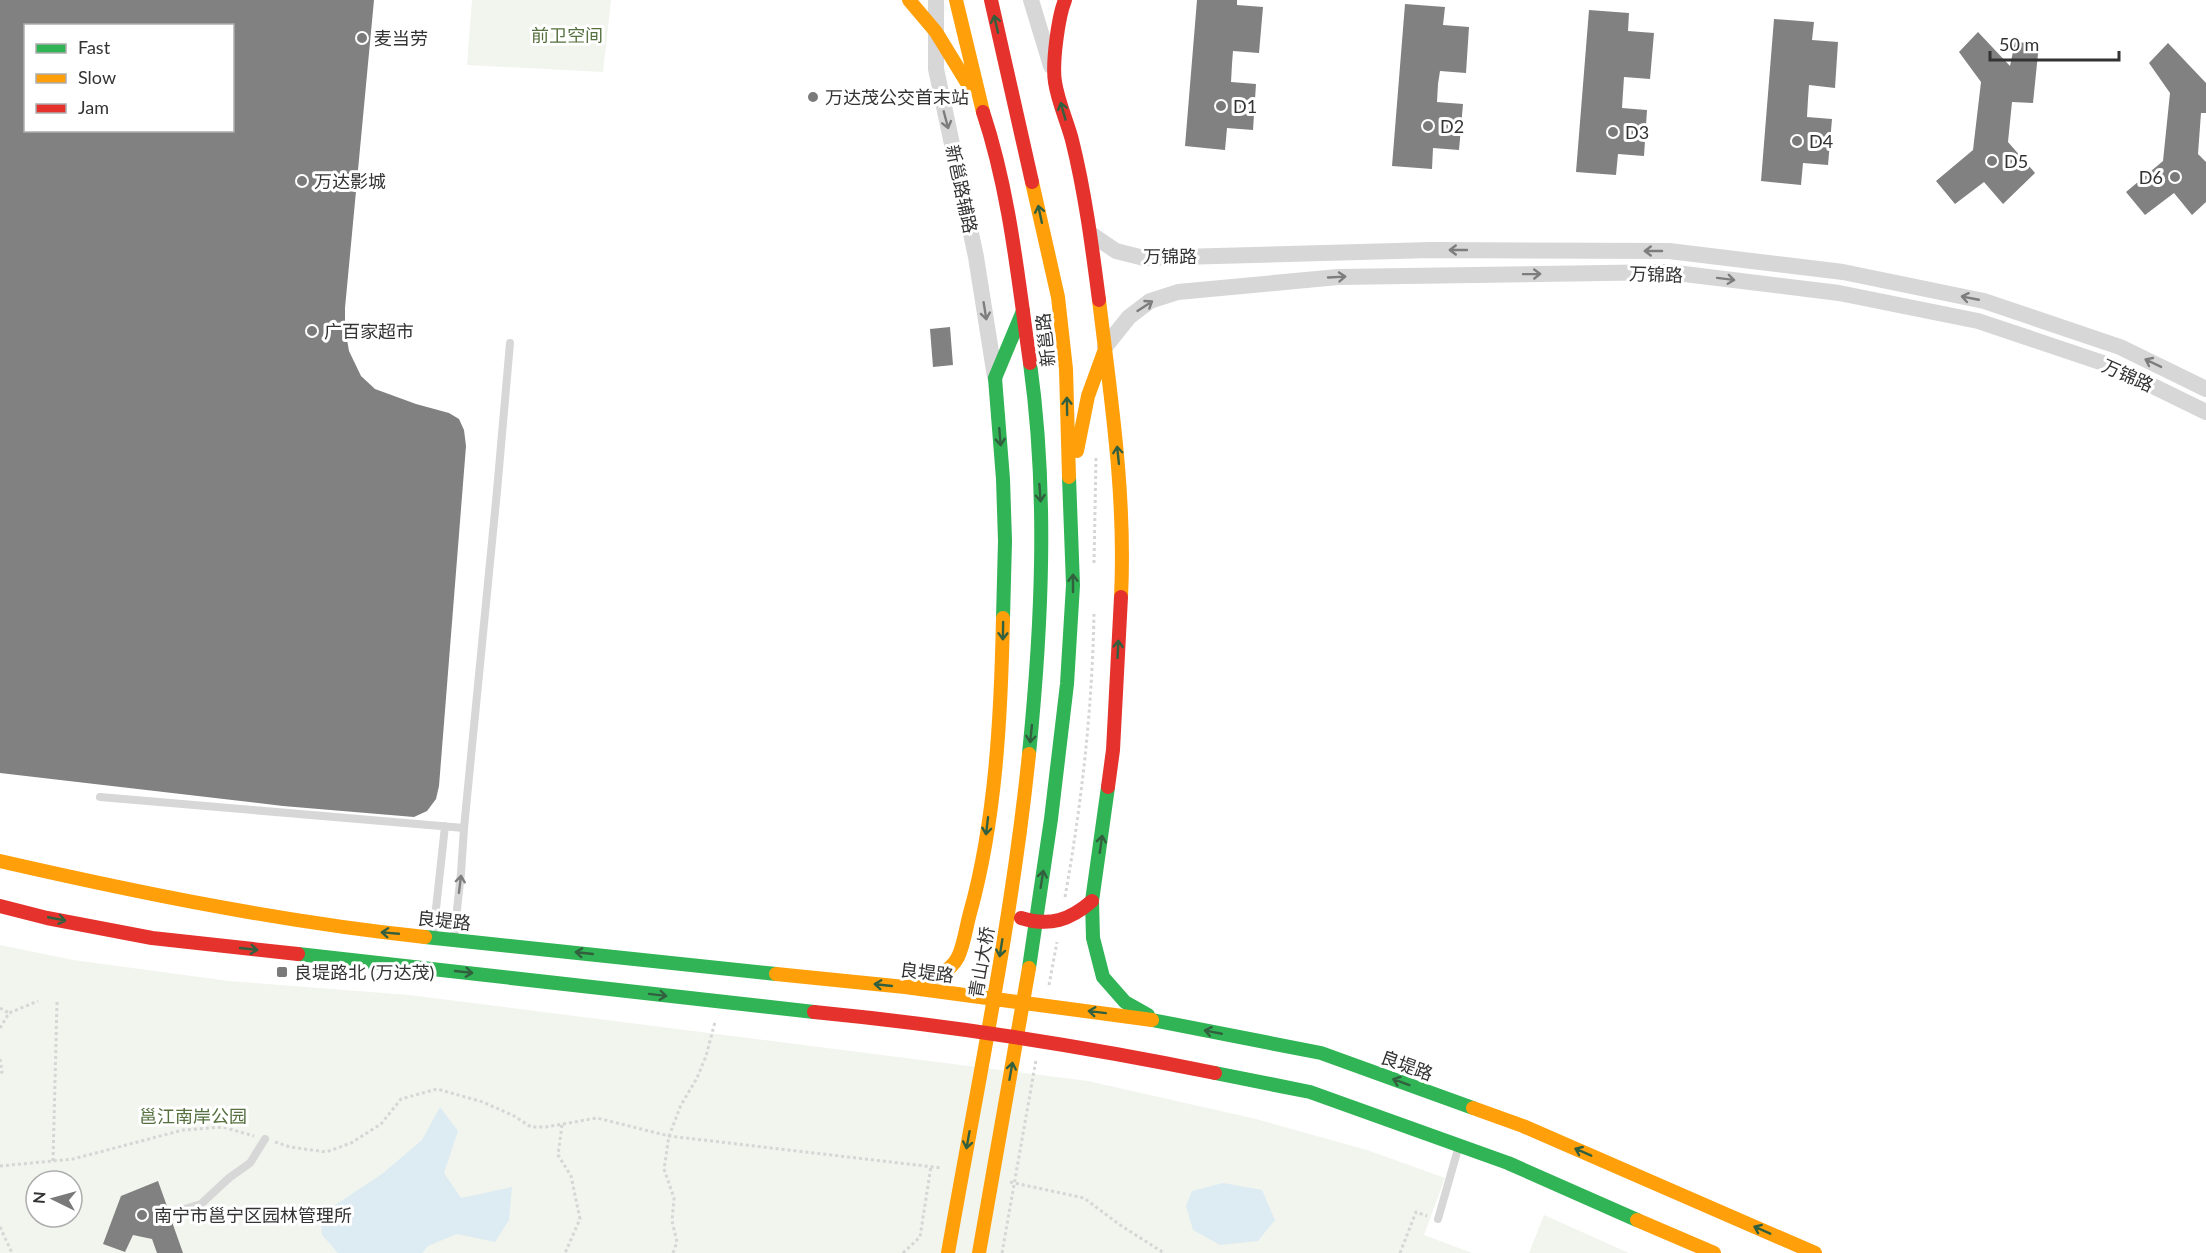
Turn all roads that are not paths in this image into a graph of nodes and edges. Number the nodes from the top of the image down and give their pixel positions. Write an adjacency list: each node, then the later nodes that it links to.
1 (909, 0): 7 (main road)
2 (936, 0): 7 (street, 新邕路辅路)
3 (956, 0): 9 (main road, 新邕路)
4 (991, 0): 18 (main road, 新邕路, one-way to 4)
5 (1031, 0): 8 (street)
6 (1065, 0): 8 (main road)
7 (936, 32): 9 (main road); 14 (street, 新邕路辅路, one-way to 14)
8 (1055, 81): 10 (main road, one-way to 8)
9 (981, 105): 11 (main road, 新邕路)
10 (1091, 234): 13 (main road); 15 (street, 万锦路, one-way to 10)
11 (1024, 309): 14 (main road); 17 (main road, 新邕路)
12 (510, 343): 22 (lane)
13 (1106, 347): 16 (street, 万锦路, one-way to 16); 18 (main road); 28 (main road, one-way to 13)
14 (995, 378): 17 (main road); 26 (main road, one-way to 26)
15 (2206, 389)
16 (2206, 412)
17 (1037, 449): 19 (main road, 新邕路, one-way to 19)
18 (1070, 486): 41 (main road, 新邕路, one-way to 18)
19 (1037, 676): 40 (main road, 青山大桥, one-way to 40)
20 (100, 797): 21 (lane)
21 (445, 826): 22 (lane); 31 (lane)
22 (464, 828): 32 (lane, one-way to 22)
23 (0, 852): 25 (main road)
24 (0, 861): 25 (main road, 良堤路)
25 (34, 869): 31 (main road, 良堤路, one-way to 25)
26 (981, 873): 27 (main road); 33 (main road)
27 (987, 890)
28 (1092, 901): 29 (main road); 35 (main road)
29 (997, 905)
30 (0, 906): 34 (main road, 良堤路, one-way to 34)
31 (433, 937): 32 (main road, 良堤路)
32 (453, 939): 34 (main road, 良堤路, one-way to 32)
33 (905, 987): 34 (main road, 良堤路, one-way to 34); 35 (main road, 良堤路, one-way to 33)
34 (779, 991): 37 (main road, 良堤路)
35 (1155, 1020): 43 (main road, 良堤路, one-way to 35)
36 (265, 1139): 38 (lane)
37 (1459, 1145): 39 (lane); 42 (main road, 良堤路)
38 (172, 1213)
39 (1438, 1219)
40 (948, 1253)
41 (979, 1253)
42 (1714, 1253)
43 (1815, 1253)

